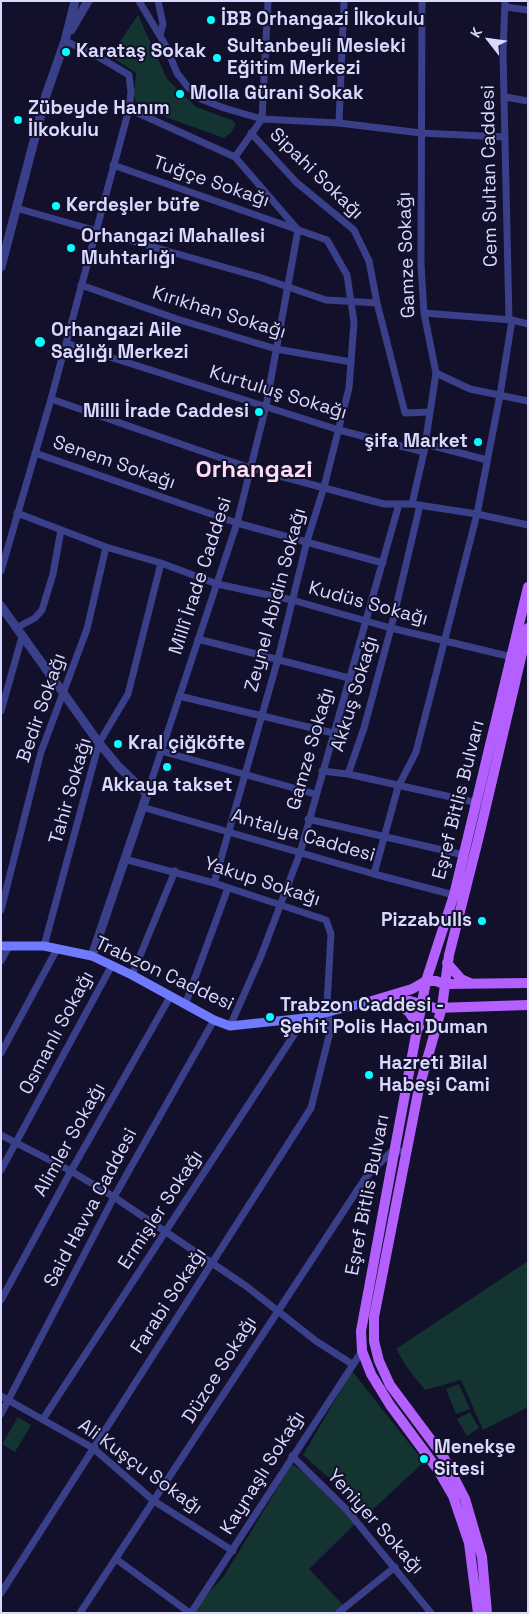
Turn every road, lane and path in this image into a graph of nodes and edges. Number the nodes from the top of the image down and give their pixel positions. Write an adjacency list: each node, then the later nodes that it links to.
1 (75, 1): 11 (street)
2 (88, 1): 11 (street)
3 (139, 1): 10 (street)
4 (158, 1): 10 (street)
5 (268, 1): 15 (street)
6 (344, 1): 16 (street)
7 (422, 1): 17 (street, Gamze Sokağı)
8 (505, 4): 9 (street); 12 (street, Cem Sultan Caddesi)
9 (528, 10)
10 (160, 36): 15 (street)
11 (65, 41): 14 (street); 22 (street)
12 (504, 97): 13 (street); 19 (street, Cem Sultan Caddesi)
13 (528, 101)
14 (128, 109): 20 (street); 21 (street)
15 (262, 119): 16 (street); 18 (street)
16 (339, 123): 17 (street)
17 (421, 133): 19 (street); 30 (street, Gamze Sokağı)
18 (251, 134): 20 (street); 29 (street, Sipahi Sokağı)
19 (506, 137): 31 (street, Cem Sultan Caddesi)
20 (235, 157): 23 (street)
21 (113, 165): 23 (street, Tuğçe Sokağı); 24 (street)
22 (16, 208): 24 (street); 25 (street)
23 (298, 230): 27 (street, Millî İrade Caddesi); 28 (street, Zeynel Abidin Sokağı)
24 (95, 232): 26 (street); 27 (street)
25 (1, 267)
26 (82, 285): 33 (street); 34 (street, Kırıkhan Sokağı)
27 (288, 288): 28 (street); 34 (street, Millî İrade Caddesi)
28 (351, 300): 29 (street); 35 (street, Zeynel Abidin Sokağı)
29 (377, 303): 41 (street, Sipahi Sokağı)
30 (424, 313): 31 (street); 36 (street, Gamze Sokağı)
31 (510, 320): 32 (street); 37 (street, Cem Sultan Caddesi)
32 (528, 324)
33 (66, 343): 38 (street); 40 (street, Kurtuluş Sokağı)
34 (276, 349): 35 (street, Kırıkhan Sokağı); 40 (street, Millî İrade Caddesi)
35 (351, 362): 42 (street, Zeynel Abidin Sokağı)
36 (436, 373): 37 (street); 41 (street, Gamze Sokağı)
37 (500, 395): 39 (street); 46 (street, Cem Sultan Caddesi)
38 (51, 399): 45 (street); 47 (street)
39 (528, 401)
40 (266, 406): 42 (street, Kurtuluş Sokağı); 47 (street, Millî İrade Caddesi)
41 (430, 412): 43 (street, Gamze Sokağı)
42 (339, 430): 44 (street, Kurtuluş Sokağı); 48 (street, Zeynel Abidin Sokağı)
43 (426, 444): 44 (street, Gamze Sokağı); 46 (street)
44 (424, 452): 50 (street, Gamze Sokağı)
45 (35, 453): 52 (street); 54 (street, Senem Sokağı)
46 (487, 460): 53 (street, Cem Sultan Caddesi)
47 (250, 468): 48 (street); 54 (street, Millî İrade Caddesi)
48 (324, 487): 49 (street); 57 (street, Zeynel Abidin Sokağı)
49 (399, 504): 50 (street); 59 (street, Gamze Sokağı)
50 (412, 504): 51 (street)
51 (420, 505): 53 (street); 68 (street, Akkuş Sokağı)
52 (17, 513): 56 (street, Kudüs Sokağı); 61 (street)
53 (477, 514): 55 (street); 72 (street, Cem Sultan Caddesi)
54 (237, 523): 57 (street, Senem Sokağı); 62 (street, Millî İrade Caddesi)
55 (528, 525)
56 (61, 530): 58 (street, Kudüs Sokağı); 67 (street)
57 (307, 541): 59 (street, Senem Sokağı); 64 (street, Zeynel Abidin Sokağı)
58 (106, 547): 60 (street, Kudüs Sokağı); 76 (street, Bedir Sokağı)
59 (383, 562): 66 (street, Gamze Sokağı)
60 (161, 563): 62 (street, Kudüs Sokağı); 81 (street, Tahir Sokağı)
61 (1, 571)
62 (217, 584): 64 (street, Kudüs Sokağı); 71 (street, Millî İrade Caddesi)
63 (528, 587): 73 (main road, Eşref Bitlis Bulvarı)
64 (292, 600): 66 (street, Kudüs Sokağı); 74 (street, Zeynel Abidin Sokağı)
65 (1, 606): 67 (street)
66 (365, 620): 68 (street, Kudüs Sokağı); 75 (street, Gamze Sokağı)
67 (16, 628): 70 (street)
68 (391, 628): 72 (street, Kudüs Sokağı); 85 (street, Akkuş Sokağı)
69 (528, 628): 109 (main road, Eşref Bitlis Bulvarı)
70 (22, 637): 76 (street); 78 (street)
71 (198, 639): 74 (street); 77 (street, Millî İrade Caddesi)
72 (445, 641): 73 (street, Kudüs Sokağı); 86 (street, Cem Sultan Caddesi)
73 (512, 657): 89 (main road, Eşref Bitlis Bulvarı)
74 (278, 659): 75 (street); 79 (street, Zeynel Abidin Sokağı)
75 (349, 678): 80 (street, Gamze Sokağı)
76 (64, 694): 81 (street); 103 (street, Bedir Sokağı)
77 (179, 696): 79 (street); 82 (street, Millî İrade Caddesi)
78 (1, 711)
79 (261, 716): 80 (street); 84 (street, Zeynel Abidin Sokağı)
80 (333, 733): 83 (street, Gamze Sokağı)
81 (99, 743): 87 (street); 105 (street, Tahir Sokağı)
82 (161, 751): 84 (street); 87 (street, Millî İrade Caddesi)
83 (322, 771): 85 (street); 88 (street, Gamze Sokağı)
84 (245, 774): 88 (street); 92 (street, Zeynel Abidin Sokağı)
85 (348, 774): 86 (street)
86 (398, 787): 89 (street); 93 (street, Cem Sultan Caddesi)
87 (147, 794): 90 (street, Millî İrade Caddesi)
88 (316, 794): 91 (street, Gamze Sokağı)
89 (478, 803): 95 (main road, Eşref Bitlis Bulvarı)
90 (142, 807): 92 (street, Antalya Caddesi); 96 (street, Millî İrade Caddesi)
91 (308, 819): 93 (street); 94 (street, Gamze Sokağı)
92 (229, 832): 94 (street, Antalya Caddesi); 99 (street, Zeynel Abidin Sokağı)
93 (385, 838): 95 (street); 98 (street, Cem Sultan Caddesi)
94 (300, 853): 98 (street, Antalya Caddesi); 102 (street, Gamze Sokağı)
95 (464, 855): 101 (main road, Eşref Bitlis Bulvarı)
96 (124, 859): 97 (street, Yakup Sokağı); 107 (street, Millî İrade Caddesi)
97 (175, 871): 99 (street, Yakup Sokağı); 111 (street)
98 (374, 874): 101 (street, Antalya Caddesi)
99 (214, 883): 100 (street, Yakup Sokağı)
100 (228, 888): 102 (street, Yakup Sokağı); 119 (street)
101 (454, 895): 112 (main road, Eşref Bitlis Bulvarı)
102 (281, 904): 122 (street, Yakup Sokağı); 125 (street, Gamze Sokağı)
103 (1, 910)
104 (5, 946): 105 (main road, Trabzon Caddesi); 108 (street)
105 (44, 946): 106 (main road, Trabzon Caddesi)
106 (58, 949): 107 (main road, Trabzon Caddesi); 127 (street)
107 (92, 956): 110 (main road, Trabzon Caddesi)
108 (1, 961)
109 (447, 963): 113 (main road); 115 (main road, Eşref Bitlis Bulvarı)
110 (112, 965): 111 (main road, Trabzon Caddesi); 129 (street, Osmanlı Sokağı)
111 (132, 975): 116 (main road, Trabzon Caddesi)
112 (426, 981): 115 (main road); 117 (main road, Trabzon Caddesi); 118 (main road, Eşref Bitlis Bulvarı)
113 (471, 983): 114 (main road); 115 (main road)
114 (528, 983)
115 (444, 984): 121 (main road, Eşref Bitlis Bulvarı)
116 (170, 997): 119 (main road, Trabzon Caddesi); 133 (street, Alimler Sokağı)
117 (372, 1001): 118 (main road); 122 (main road, Trabzon Caddesi); 126 (main road)
118 (421, 1004): 121 (main road); 126 (main road, Eşref Bitlis Bulvarı)
119 (185, 1005): 124 (main road, Trabzon Caddesi)
120 (528, 1005): 121 (main road)
121 (442, 1007): 131 (main road, Eşref Bitlis Bulvarı)
122 (328, 1013): 123 (main road, Trabzon Caddesi); 136 (street, Farabi Sokağı)
123 (305, 1018): 125 (main road, Trabzon Caddesi); 135 (street, Ermişler Sokağı)
124 (214, 1020): 125 (main road, Trabzon Caddesi); 134 (street, Said Havva Caddesi)
125 (230, 1026)
126 (418, 1027): 130 (main road, Eşref Bitlis Bulvarı)
127 (1, 1053)
128 (1, 1135): 129 (street)
129 (16, 1144): 132 (street, Osmanlı Sokağı); 133 (street)
130 (393, 1150): 131 (street); 138 (street, Düzce Sokağı); 139 (main road, Eşref Bitlis Bulvarı)
131 (406, 1152): 157 (main road, Eşref Bitlis Bulvarı)
132 (1, 1170)
133 (71, 1171): 134 (street); 137 (street, Alimler Sokağı)
134 (114, 1196): 135 (street); 142 (street, Said Havva Caddesi)
135 (167, 1232): 136 (street); 144 (street, Ermişler Sokağı)
136 (213, 1262): 138 (street); 145 (street, Farabi Sokağı)
137 (1, 1300)
138 (276, 1312): 140 (street); 147 (street, Düzce Sokağı)
139 (362, 1351): 140 (street, Kaynaşlı Sokağı); 156 (main road, Eşref Bitlis Bulvarı)
140 (352, 1364): 146 (street, Kaynaşlı Sokağı)
141 (1, 1396): 142 (street, Ali Kuşçu Sokağı)
142 (9, 1400): 143 (street, Said Havva Caddesi); 144 (street, Ali Kuşçu Sokağı)
143 (1, 1414)
144 (43, 1419): 145 (street, Ali Kuşçu Sokağı)
145 (93, 1448): 147 (street, Ali Kuşçu Sokağı); 151 (street, Farabi Sokağı)
146 (292, 1456): 148 (street, Kaynaşlı Sokağı); 150 (street, Yeniyer Sokağı)
147 (154, 1501): 148 (street, Ali Kuşçu Sokağı); 149 (street, Düzce Sokağı)
148 (233, 1551): 153 (street, Kaynaşlı Sokağı)
149 (116, 1559): 152 (street, Düzce Sokağı); 153 (street)
150 (395, 1567): 154 (street); 155 (street, Yeniyer Sokağı)
151 (1, 1593)
152 (80, 1613)
153 (191, 1613)
154 (338, 1613)
155 (431, 1613)
156 (478, 1613)
157 (487, 1613)

